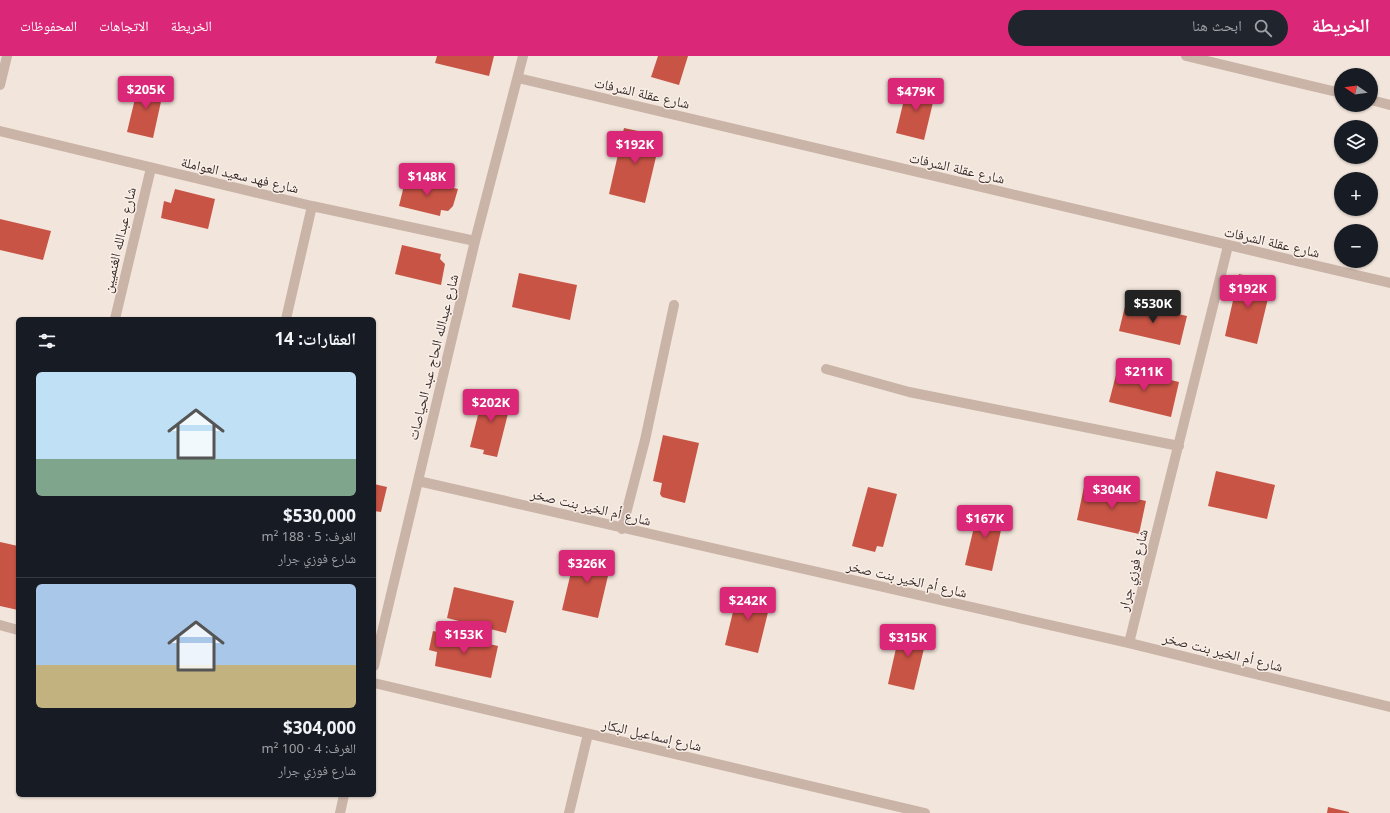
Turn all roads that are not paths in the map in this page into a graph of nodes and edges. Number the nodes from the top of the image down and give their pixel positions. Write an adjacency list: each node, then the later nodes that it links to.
1 (6, 56): 5 (street)
2 (523, 56): 4 (street, شارع عبدالله الحاج عبد الحياصات)
3 (1186, 56): 6 (street)
4 (518, 78): 12 (street, شارع عبدالله الحاج عبد الحياصات); 13 (street, شارع عقلة الشرفات)
5 (0, 85)
6 (1334, 91)
7 (1378, 102): 8 (street)
8 (1390, 105)
9 (0, 131): 10 (street, شارع فهد سعيد العواملة)
10 (151, 168): 11 (street, شارع فهد سعيد العواملة); 16 (street, شارع عبدالله الغنميين)
11 (312, 206): 12 (street, شارع فهد سعيد العواملة); 17 (street)
12 (475, 241): 20 (street, شارع عبدالله الحاج عبد الحياصات)
13 (1228, 246): 14 (street, شارع عقلة الشرفات); 19 (street, شارع فوزي جرار)
14 (1390, 283)
15 (674, 305): 21 (street)
16 (115, 317)
17 (286, 317)
18 (826, 369): 19 (street)
19 (1179, 446): 24 (street, شارع فوزي جرار)
20 (418, 481): 21 (street, شارع أم الخير بنت صخر); 25 (street, شارع عبدالله الحاج عبد الحياصات)
21 (622, 529): 24 (street, شارع أم الخير بنت صخر)
22 (0, 625): 23 (street)
23 (16, 629)
24 (1129, 644): 27 (street, شارع أم الخير بنت صخر)
25 (376, 658)
26 (376, 683): 28 (street, شارع إسماعيل البكار)
27 (1390, 707)
28 (588, 734): 31 (street); 32 (street, شارع إسماعيل البكار)
29 (344, 797): 30 (street)
30 (340, 813)
31 (569, 813)
32 (925, 813)

